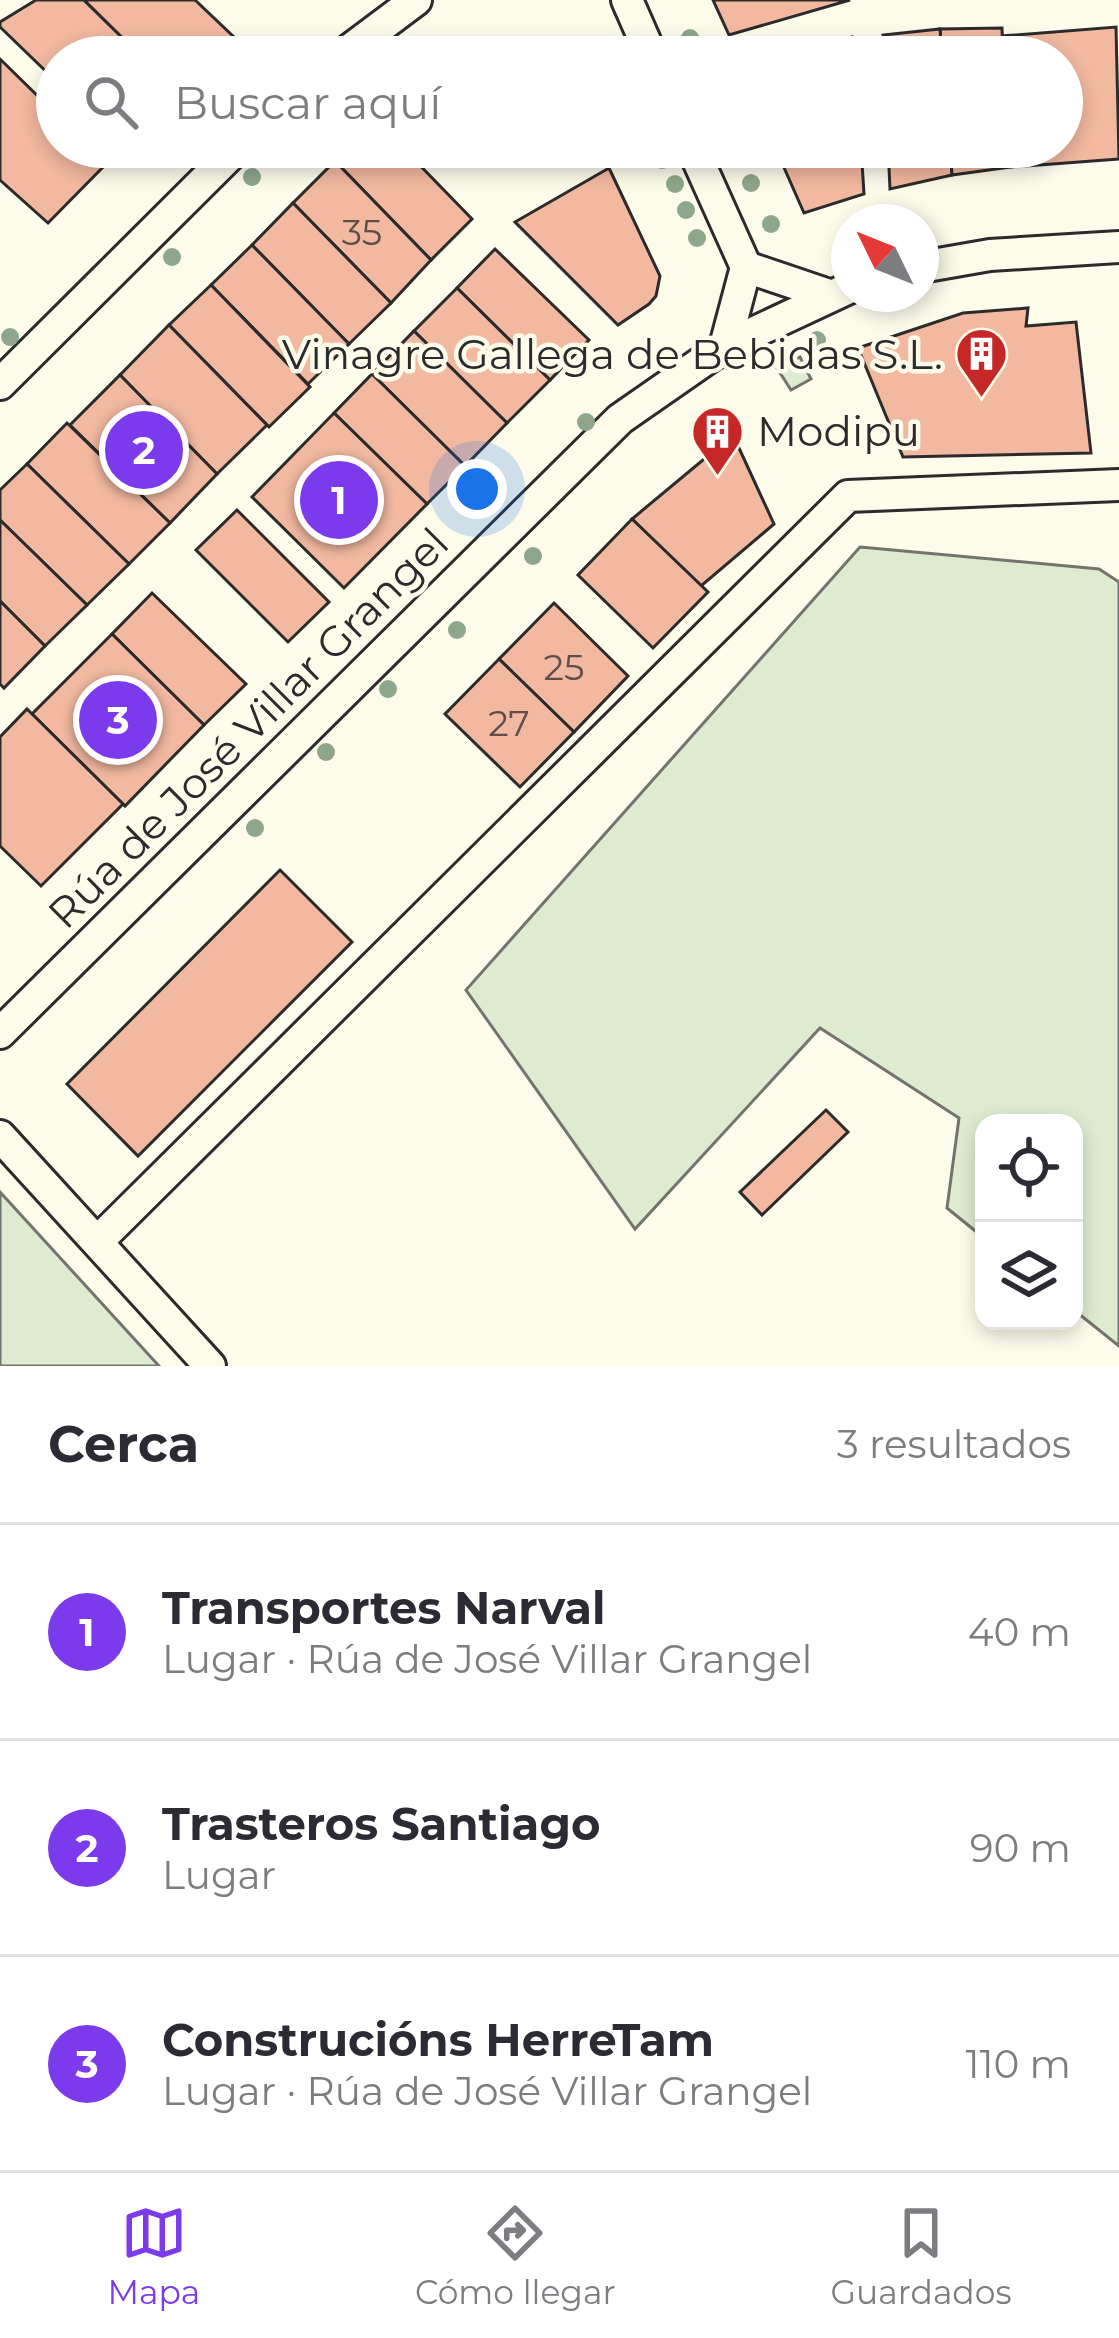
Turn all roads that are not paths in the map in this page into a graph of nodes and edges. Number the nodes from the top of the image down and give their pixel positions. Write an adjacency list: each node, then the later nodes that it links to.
1 (416, 0): 3 (street)
2 (627, 0): 4 (street)
3 (368, 36)
4 (643, 36)
5 (217, 168): 14 (street)
6 (701, 168): 9 (street)
7 (1119, 247): 8 (street)
8 (939, 264)
9 (750, 276): 10 (street); 12 (street); 13 (street)
10 (831, 290)
11 (831, 295): 12 (street, Rúa de José Villar Grangel)
12 (771, 321): 13 (street, Rúa de José Villar Grangel)
13 (725, 346): 16 (street, Rúa de José Villar Grangel)
14 (0, 384)
15 (1119, 485): 18 (street)
16 (1, 1035)
17 (0, 1136): 18 (street)
18 (98, 1241): 19 (street)
19 (210, 1366)

